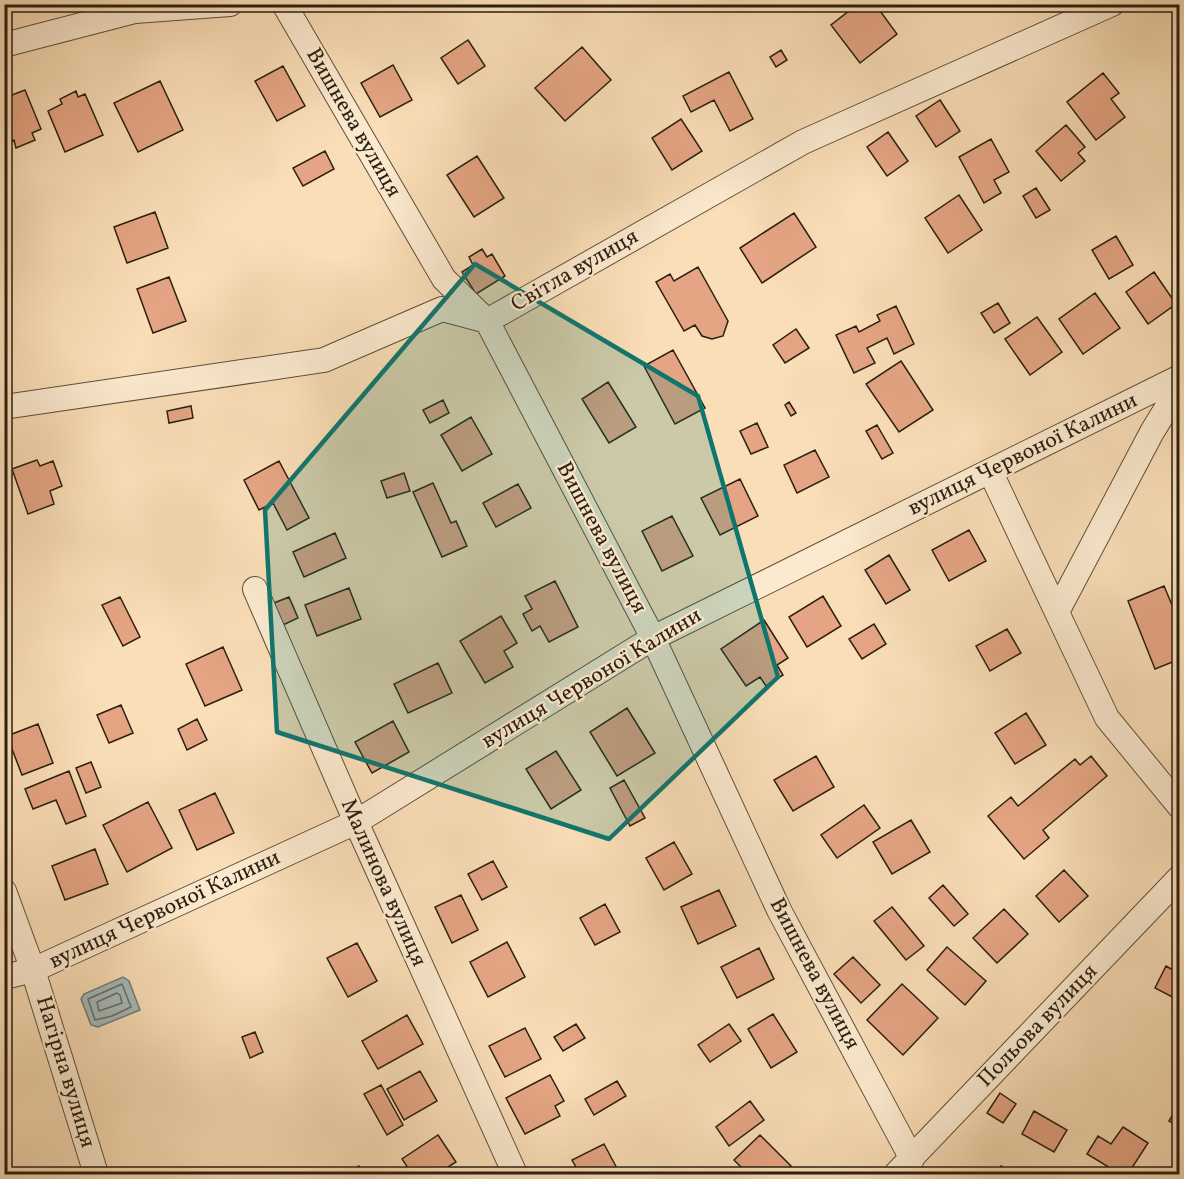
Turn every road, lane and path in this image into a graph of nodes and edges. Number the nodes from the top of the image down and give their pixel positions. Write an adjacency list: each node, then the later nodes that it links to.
1 (230, 4): 4 (street)
2 (284, 4): 5 (street, Вишнева вулиця)
3 (1112, 4): 5 (street, Світла вулиця)
4 (4, 45)
5 (487, 321): 8 (street, Світла вулиця); 12 (street, Вишнева вулиця)
6 (1179, 377): 9 (street, вулиця Червоної Калини)
7 (1179, 386): 11 (street)
8 (4, 407)
9 (990, 471): 11 (street); 12 (street, вулиця Червоної Калини)
10 (255, 589): 14 (street, Малинова вулиця)
11 (1057, 612): 13 (street)
12 (653, 638): 14 (street, вулиця Червоної Калини); 19 (street, Вишнева вулиця)
13 (1179, 807)
14 (356, 822): 17 (street, вулиця Червоної Калини); 21 (street, Малинова вулиця)
15 (1179, 877): 19 (street, Польова вулиця)
16 (4, 891): 17 (street, Нагірна вулиця)
17 (33, 970): 18 (street, вулиця Червоної Калини); 20 (street, Нагірна вулиця)
18 (4, 977)
19 (904, 1167)
20 (96, 1174)
21 (514, 1174)

